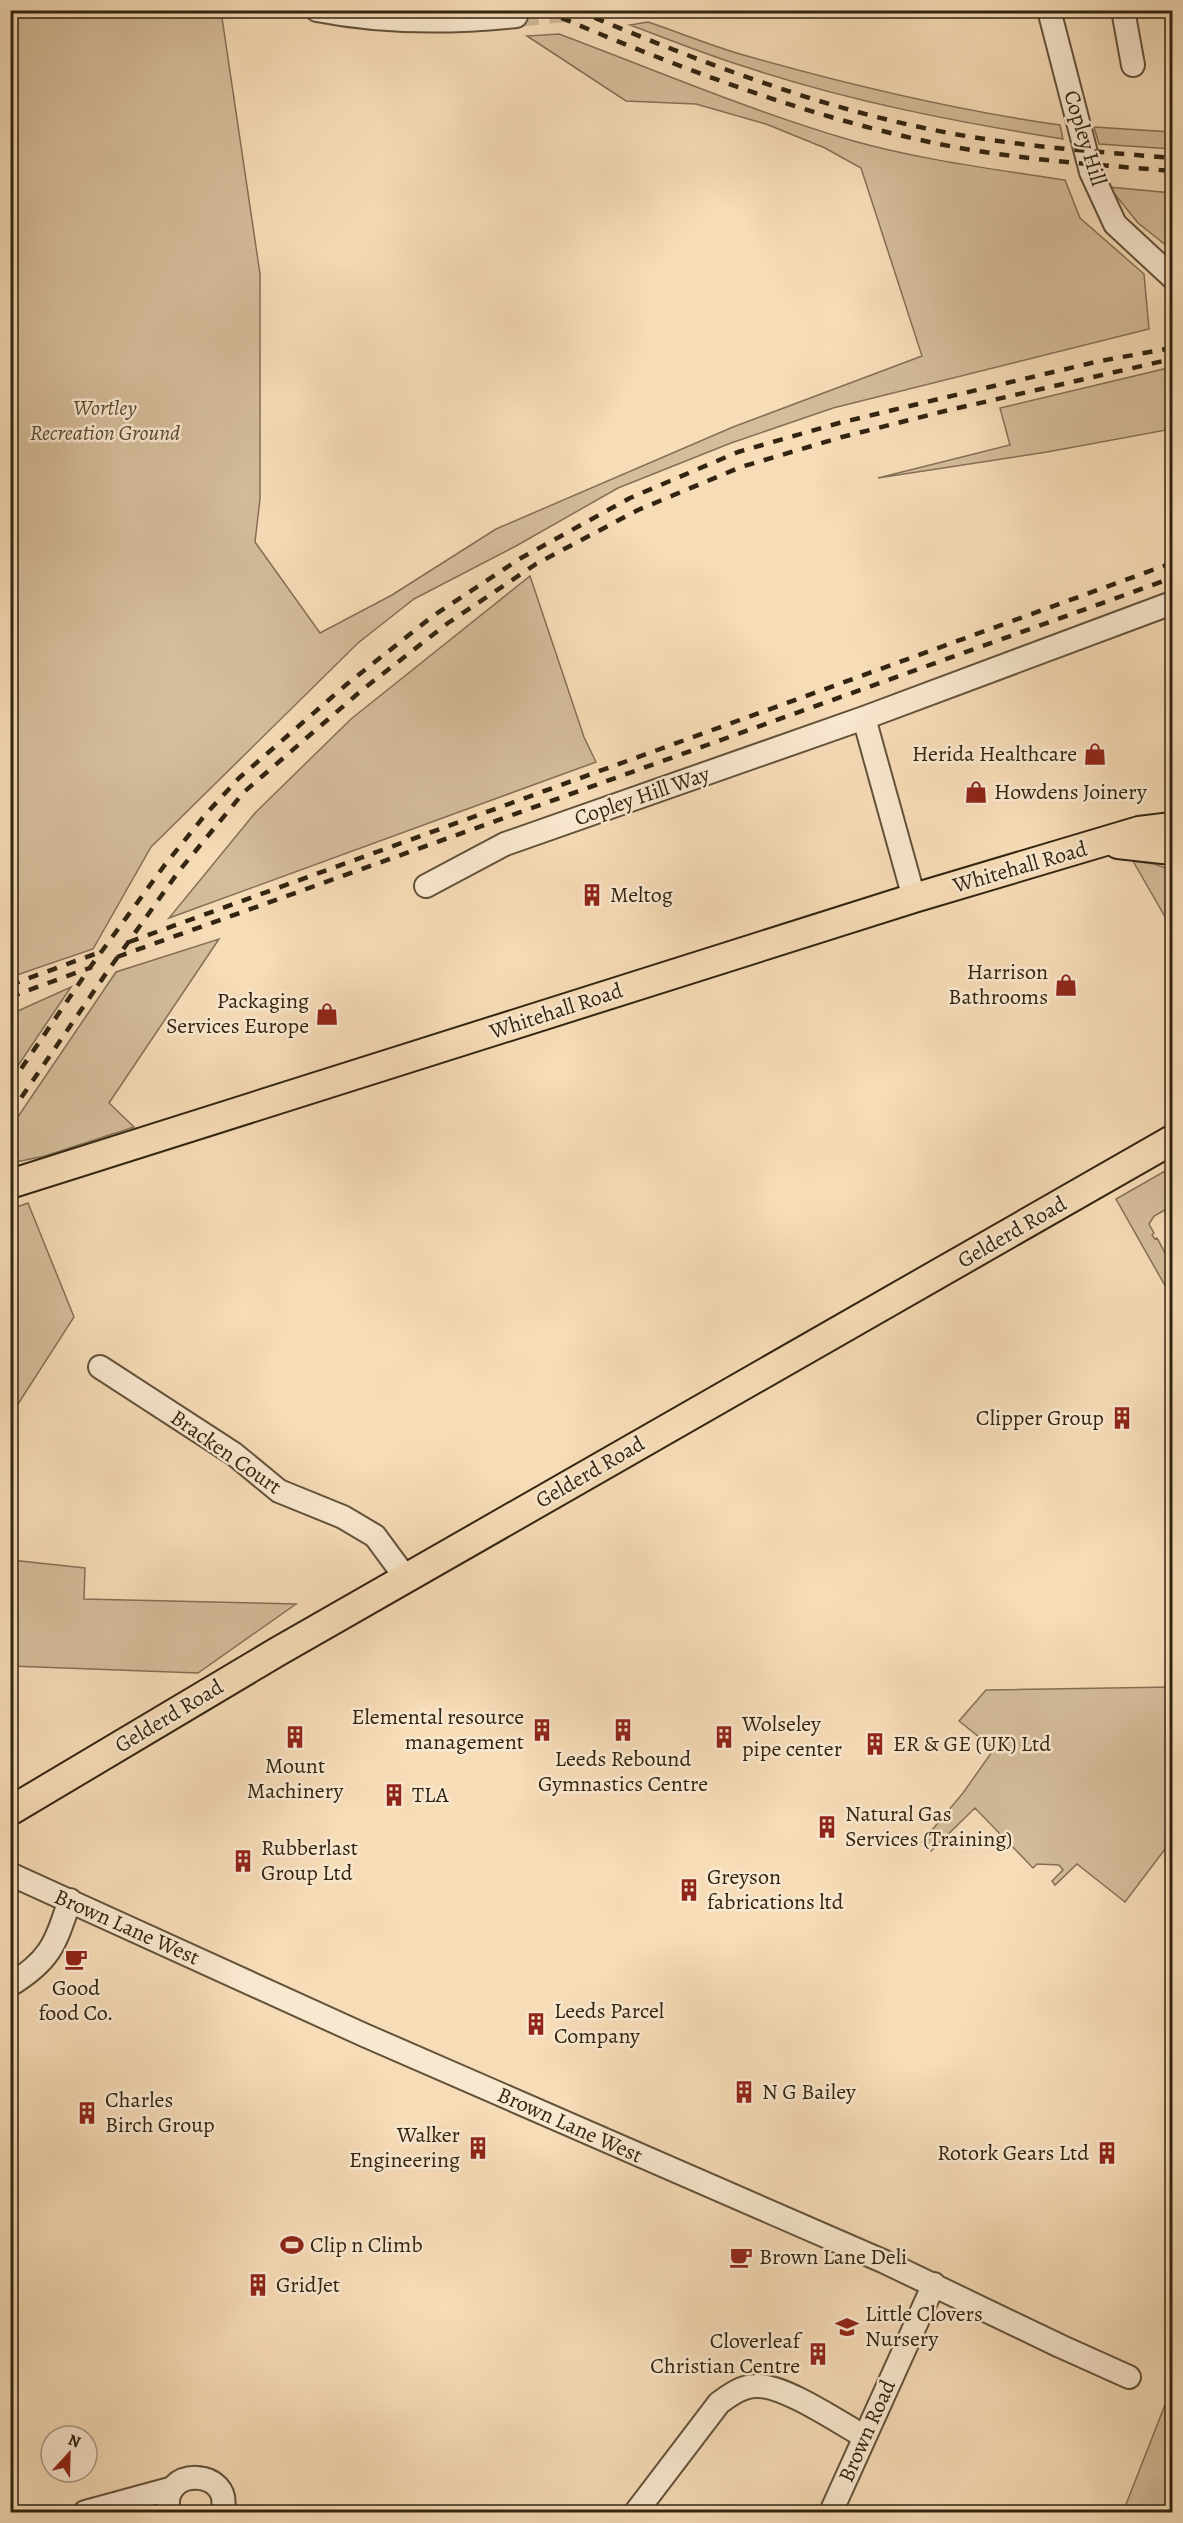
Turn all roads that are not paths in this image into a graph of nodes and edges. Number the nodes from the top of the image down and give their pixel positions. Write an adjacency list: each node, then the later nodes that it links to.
1 (317, 10): 4 (street)
2 (1049, 10): 6 (street, Copley Hill)
3 (1123, 10): 5 (street)
4 (516, 16)
5 (1133, 65)
6 (1173, 277)
7 (1173, 603): 8 (street, Copley Hill Way)
8 (864, 718): 12 (street, Copley Hill Way); 13 (street)
9 (1173, 827): 10 (main road, Whitehall Road)
10 (1103, 843): 11 (main road, Whitehall Road); 13 (main road, Whitehall Road)
11 (1173, 850)
12 (426, 886)
13 (914, 898): 15 (main road, Whitehall Road)
14 (1173, 1140): 17 (main road, Gelderd Road)
15 (10, 1184)
16 (100, 1367): 17 (street, Bracken Court)
17 (406, 1578): 18 (main road, Gelderd Road)
18 (10, 1811)
19 (10, 1875): 20 (street, Brown Lane West)
20 (70, 1900): 21 (street); 22 (street, Brown Lane West)
21 (10, 1984)
22 (934, 2284): 23 (street, Brown Lane West); 24 (street, Brown Road)
23 (1130, 2377)
24 (865, 2437): 29 (street); 30 (street, Brown Road)
25 (173, 2488): 26 (street); 27 (street); 28 (street)
26 (85, 2512)
27 (169, 2512)
28 (222, 2512)
29 (636, 2512)
30 (831, 2512)

